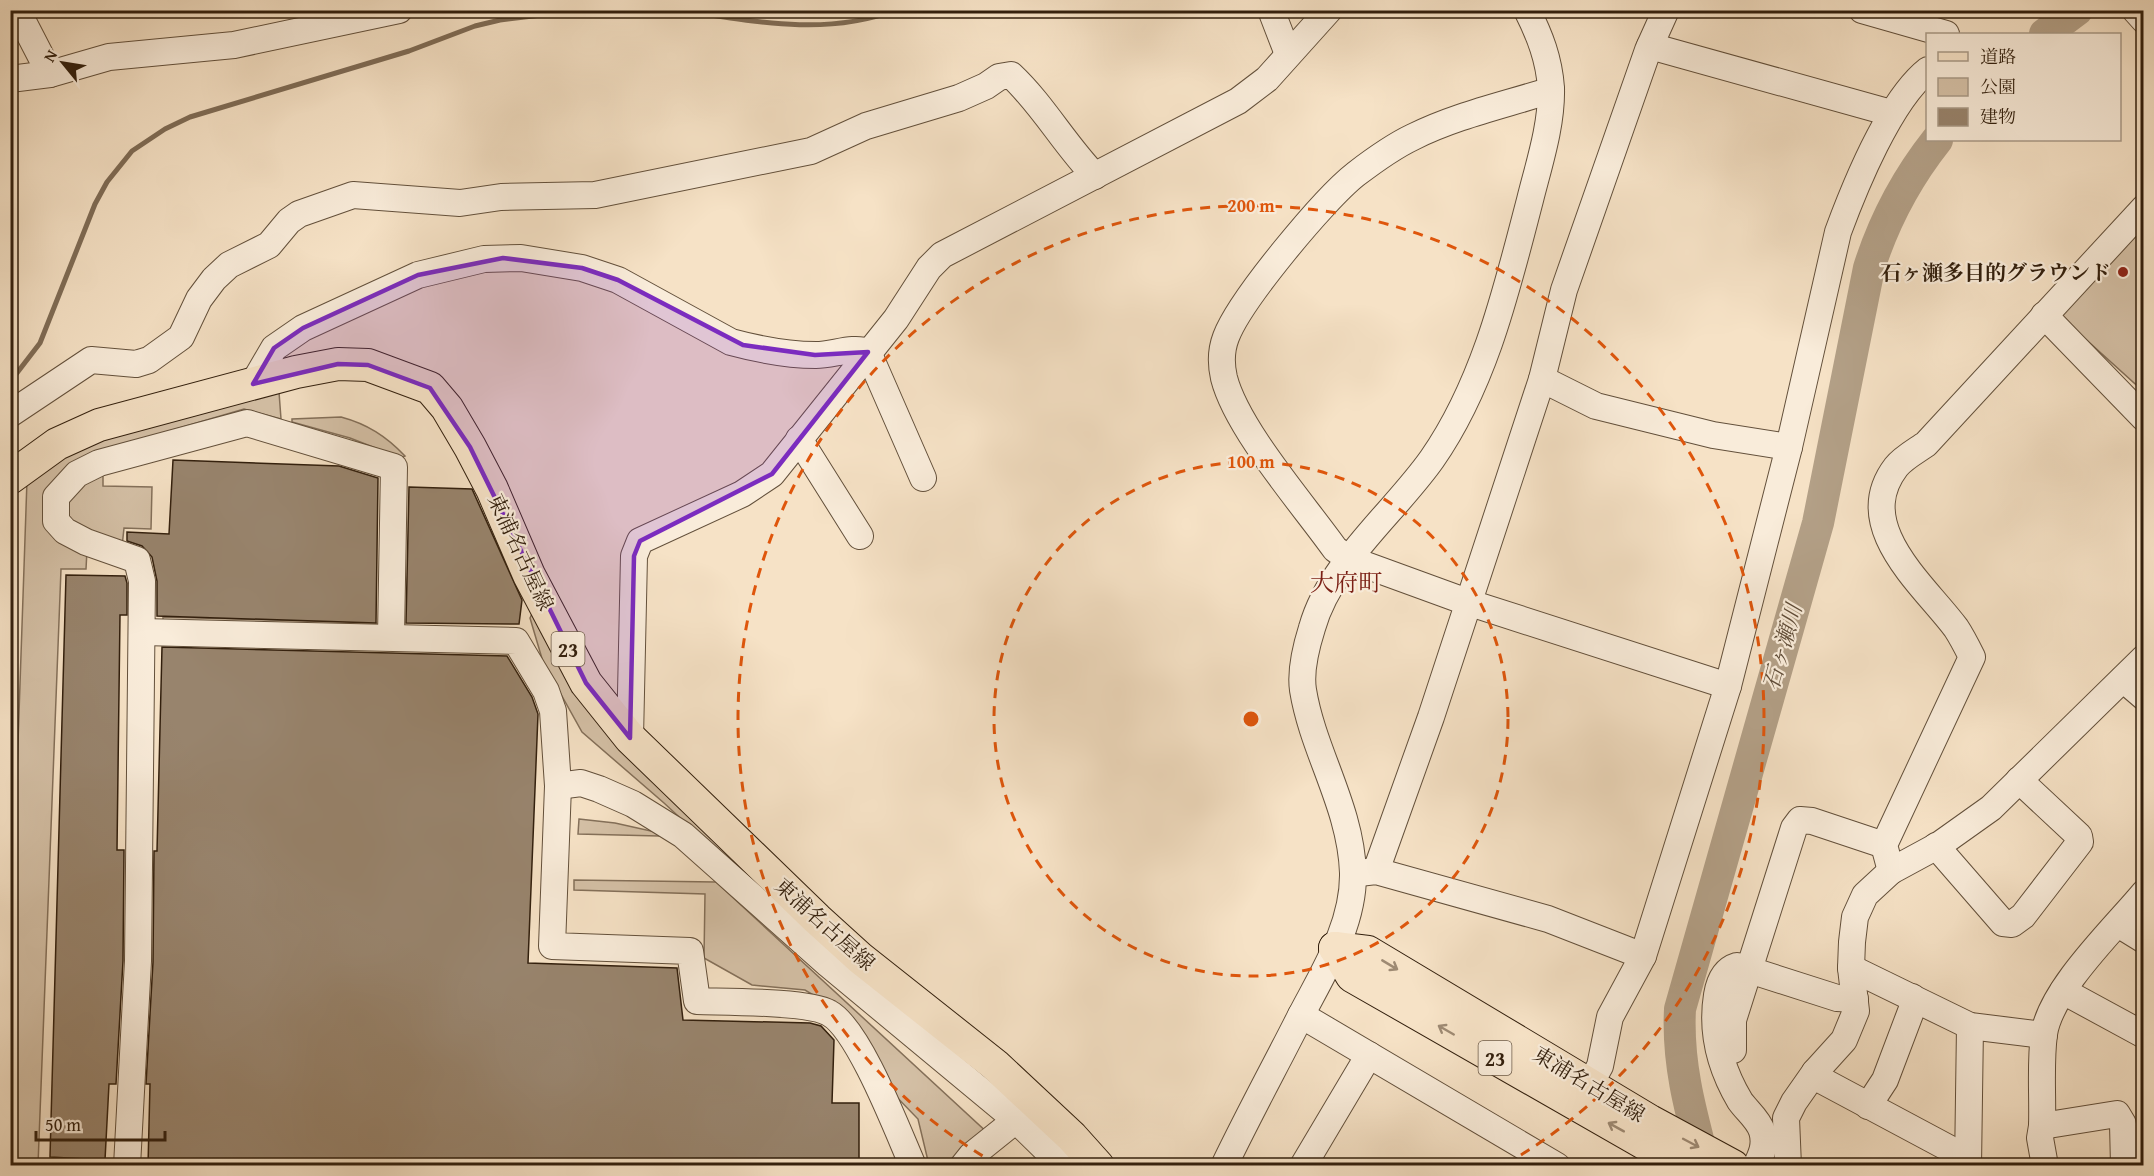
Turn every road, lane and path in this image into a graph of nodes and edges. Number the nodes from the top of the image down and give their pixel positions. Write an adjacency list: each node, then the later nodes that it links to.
1 (17, 10): 14 (street)
2 (399, 10): 14 (street)
3 (1271, 10): 12 (street)
4 (1329, 10): 12 (street)
5 (1527, 10): 16 (street)
6 (1666, 10): 11 (street)
7 (1862, 10): 10 (street)
8 (2134, 10): 9 (street)
9 (2144, 20)
10 (1942, 33)
11 (1650, 46): 17 (street); 22 (street)
12 (1288, 54): 18 (street)
13 (1926, 72): 17 (street)
14 (50, 74): 15 (street)
15 (10, 79)
16 (1551, 90): 31 (street); 31 (street)
17 (1892, 113): 27 (street)
18 (1095, 176): 21 (street); 24 (street)
19 (2144, 208): 20 (street)
20 (2044, 315): 25 (street); 42 (street)
21 (868, 352): 23 (street); 26 (street); 29 (street)
22 (1542, 379): 27 (street); 32 (street)
23 (253, 384): 28 (main road, 東浦名古屋線 / 23); 39 (main road, 東浦名古屋線 / 23)
24 (10, 414)
25 (2144, 418)
26 (800, 439): 30 (street); 39 (street)
27 (1789, 447): 37 (street)
28 (10, 477)
29 (923, 478)
30 (860, 536)
31 (1349, 559): 32 (street); 45 (street)
32 (1467, 602): 37 (street); 45 (street)
33 (141, 632): 34 (street); 34 (street); 70 (street)
34 (391, 636): 41 (street)
35 (2144, 658): 36 (street)
36 (2123, 679): 38 (street); 40 (street)
37 (1728, 686): 50 (street)
38 (2144, 697)
39 (630, 738): 74 (main road, 東浦名古屋線 / 23)
40 (2019, 780): 43 (street); 43 (street)
41 (558, 786): 65 (street); 71 (street)
42 (1884, 845): 44 (street); 52 (street)
43 (1936, 846): 44 (street)
44 (1891, 871): 51 (street)
45 (1364, 873): 49 (street); 50 (street)
46 (2144, 893): 47 (street)
47 (2118, 924): 48 (street); 53 (street)
48 (2144, 940)
49 (1335, 948): 56 (street); 63 (main road, 東浦名古屋線 / 23, one-way to 63); 68 (main road, 東浦名古屋線 / 23, one-way to 49)
50 (1643, 956): 63 (street)
51 (1851, 968): 54 (street); 55 (street)
52 (1748, 970): 55 (street); 60 (street); 79 (street)
53 (2063, 991): 58 (street); 59 (street)
54 (1912, 997): 57 (street); 64 (street)
55 (1855, 999): 62 (street)
56 (1301, 1015): 61 (street); 75 (street)
57 (1970, 1026): 58 (street); 69 (street)
58 (2044, 1035): 67 (street)
59 (2144, 1035)
60 (1733, 1050)
61 (1369, 1055): 76 (street); 77 (street)
62 (1815, 1072): 64 (street); 80 (street)
63 (1590, 1084): 78 (main road, 東浦名古屋線 / 23, one-way to 78)
64 (1868, 1106): 69 (street)
65 (1016, 1120): 72 (street); 73 (street)
66 (2133, 1122): 67 (street); 82 (street)
67 (2042, 1126): 81 (street)
68 (1665, 1159)
69 (1968, 1162)
70 (127, 1166)
71 (913, 1166)
72 (963, 1166)
73 (1063, 1166)
74 (1098, 1166)
75 (1224, 1166)
76 (1303, 1166)
77 (1557, 1166)
78 (1733, 1166)
79 (1756, 1166)
80 (1788, 1166)
81 (2045, 1166)
82 (2124, 1166)

